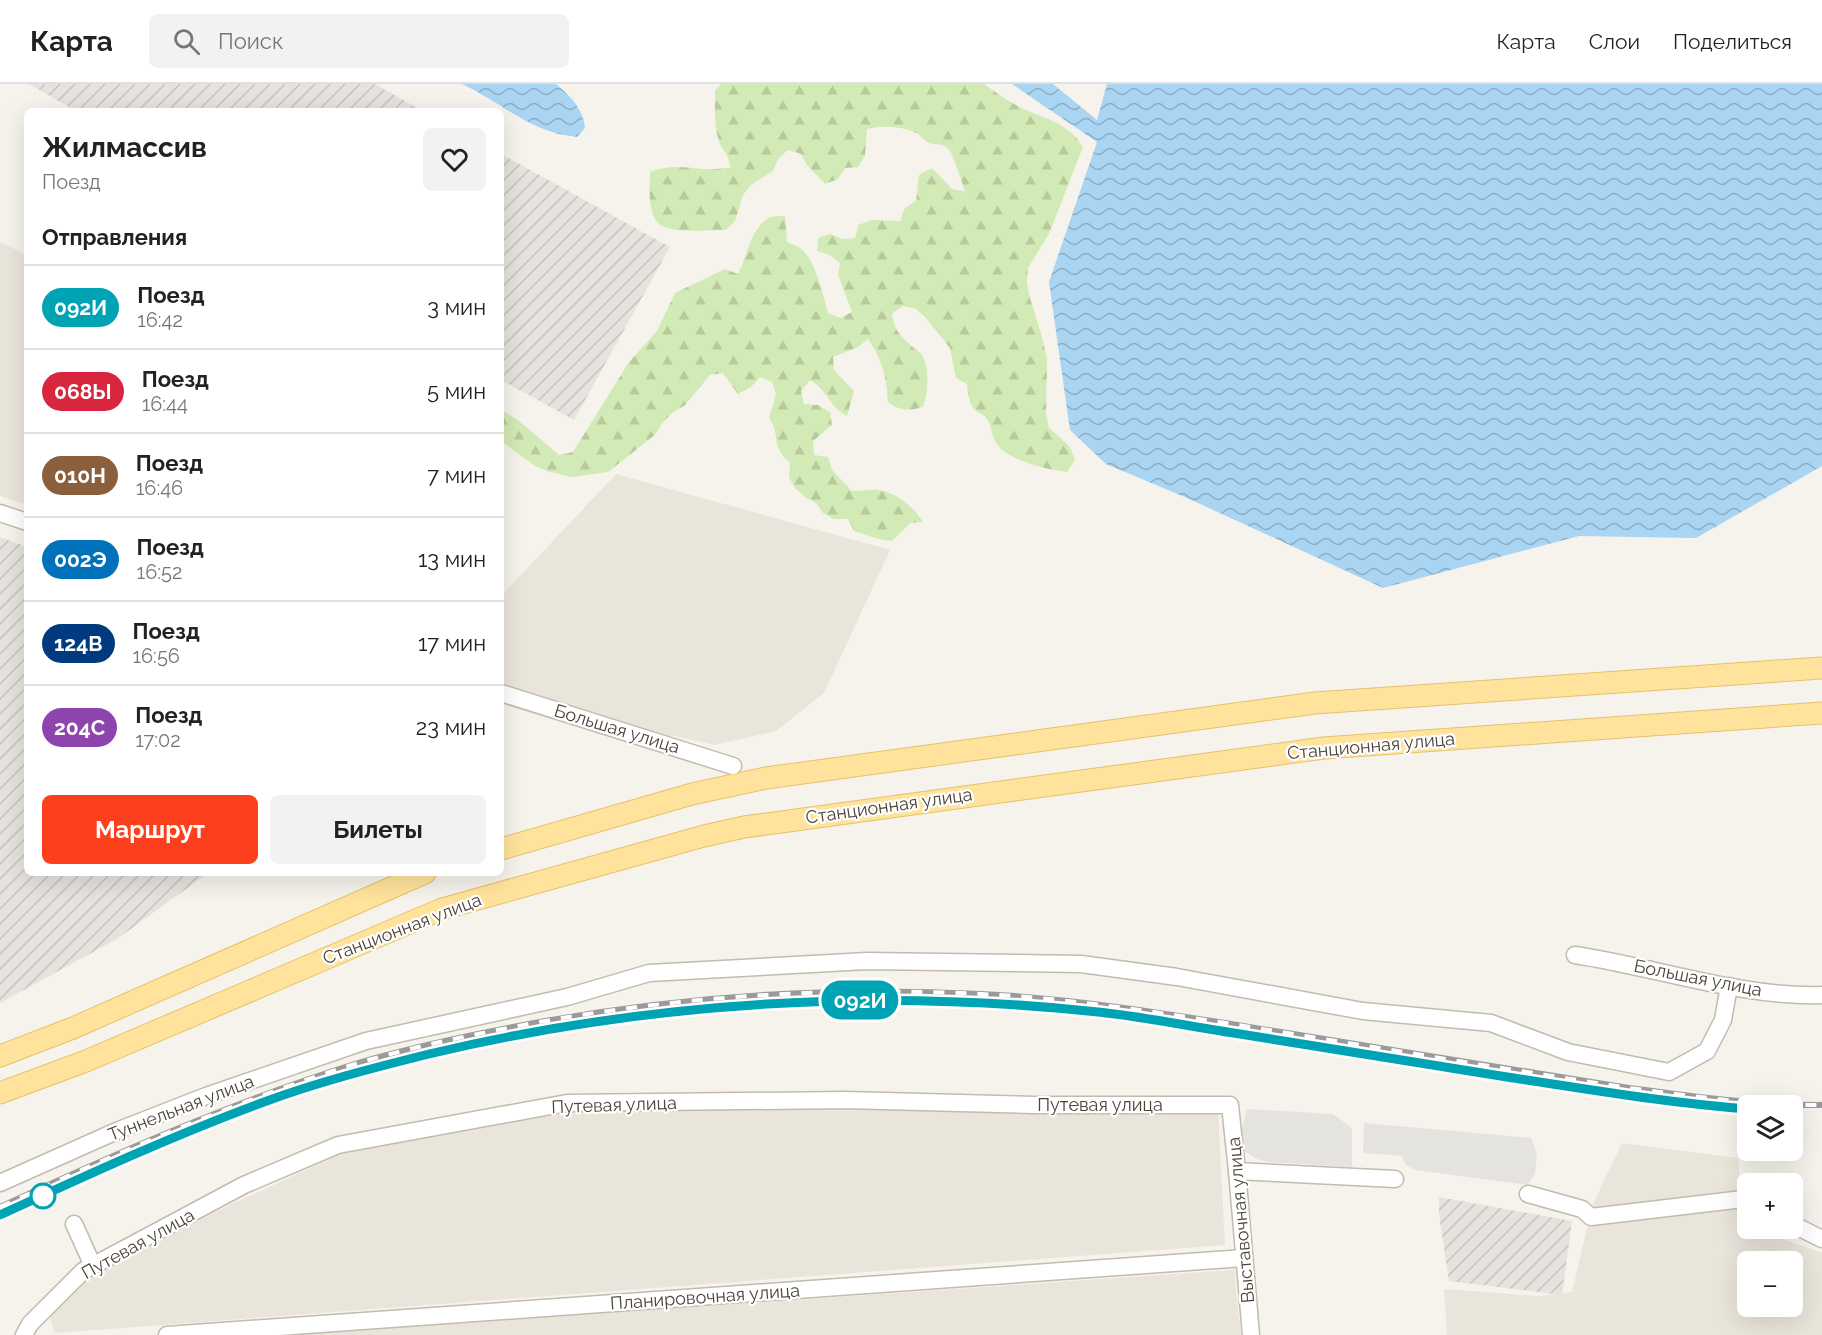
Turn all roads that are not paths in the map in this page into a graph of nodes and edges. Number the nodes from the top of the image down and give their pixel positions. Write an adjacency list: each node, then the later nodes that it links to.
1 (0, 513): 2 (street)
2 (24, 521)
3 (1822, 668): 7 (main road)
4 (504, 694): 6 (street, Большая улица)
5 (1822, 713): 13 (main road, Станционная улица)
6 (734, 766)
7 (504, 848)
8 (418, 876): 12 (main road)
9 (1575, 955): 10 (street, Большая улица)
10 (1729, 986): 11 (street, Большая улица); 17 (street, Туннельная улица)
11 (1822, 995)
12 (0, 1056)
13 (0, 1093)
14 (1230, 1105): 15 (street, Выставочная улица); 24 (street, Путевая улица)
15 (1238, 1171): 16 (street); 23 (street, Выставочная улица)
16 (1395, 1179)
17 (0, 1183)
18 (1528, 1194): 19 (street)
19 (1737, 1200)
20 (74, 1224): 24 (street)
21 (1803, 1230): 22 (street)
22 (1822, 1239)
23 (1244, 1258): 26 (street, Планировочная улица); 27 (street, Выставочная улица)
24 (93, 1266): 25 (street, Путевая улица)
25 (24, 1335)
26 (167, 1335)
27 (1251, 1335)

